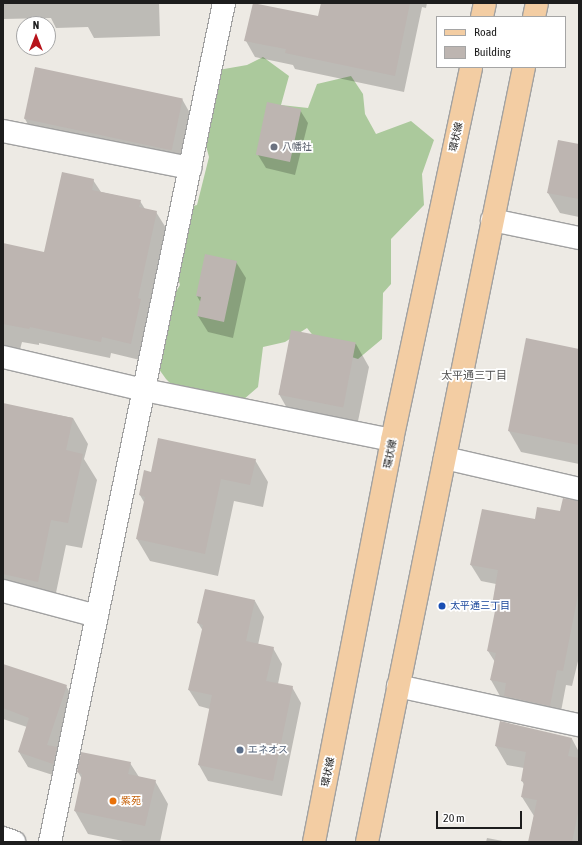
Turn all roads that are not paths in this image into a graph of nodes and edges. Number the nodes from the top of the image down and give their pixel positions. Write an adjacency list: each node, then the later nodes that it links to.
1 (224, 3): 9 (street)
2 (485, 3): 4 (main road)
3 (537, 3): 5 (main road)
4 (482, 16)
5 (534, 16)
6 (471, 68): 14 (main road, 環状線)
7 (524, 68): 10 (main road)
8 (3, 131): 9 (street)
9 (190, 168): 13 (street)
10 (492, 220): 11 (street); 15 (main road)
11 (579, 238)
12 (3, 357): 13 (street)
13 (144, 390): 14 (street); 18 (street)
14 (392, 440): 24 (main road, 環状線)
15 (445, 458): 16 (street); 19 (main road)
16 (579, 489)
17 (3, 591): 18 (street)
18 (97, 616): 23 (street)
19 (398, 686): 20 (street); 25 (main road)
20 (579, 725)
21 (3, 838): 22 (street)
22 (14, 842)
23 (50, 842)
24 (314, 842)
25 (367, 842)

